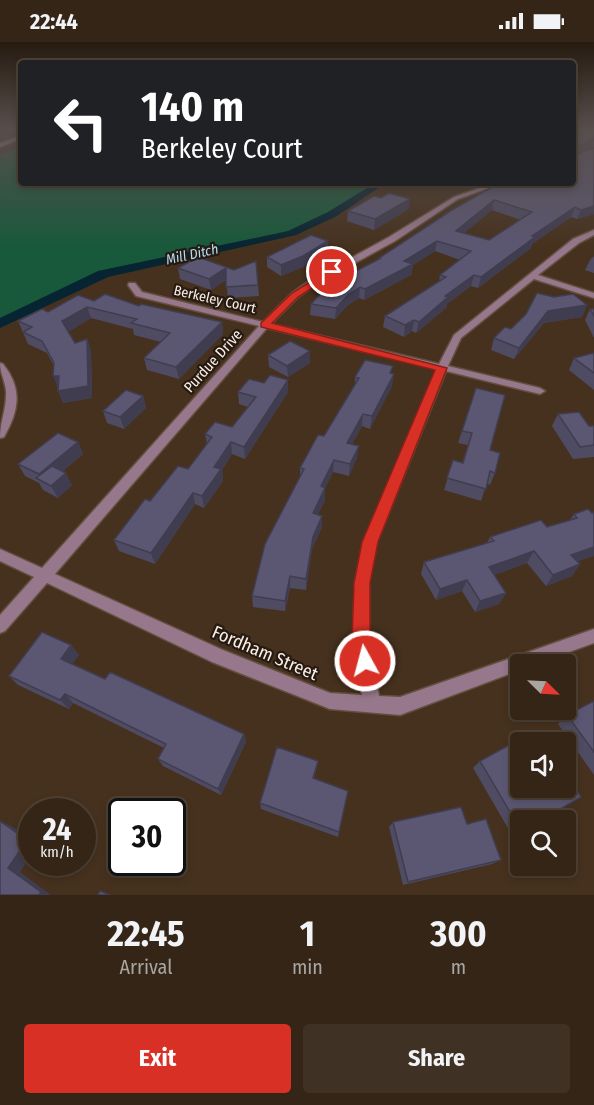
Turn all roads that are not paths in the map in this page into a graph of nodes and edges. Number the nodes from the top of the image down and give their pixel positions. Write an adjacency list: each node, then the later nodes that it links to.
1 (491, 186): 6 (street, Purdue Drive)
2 (594, 232): 3 (street)
3 (533, 276): 5 (street); 8 (street)
4 (132, 285): 6 (street, Berkeley Court)
5 (594, 296)
6 (265, 325): 8 (street, Berkeley Court); 12 (street, Purdue Drive)
7 (0, 366): 10 (street)
8 (442, 368): 9 (street, Berkeley Court); 15 (street)
9 (540, 391)
10 (0, 434)
11 (0, 555): 12 (street, Fordham Street)
12 (43, 575): 13 (street, Purdue Drive); 15 (street, Fordham Street)
13 (0, 626)
14 (594, 636): 15 (street, Fordham Street)
15 (372, 705)

